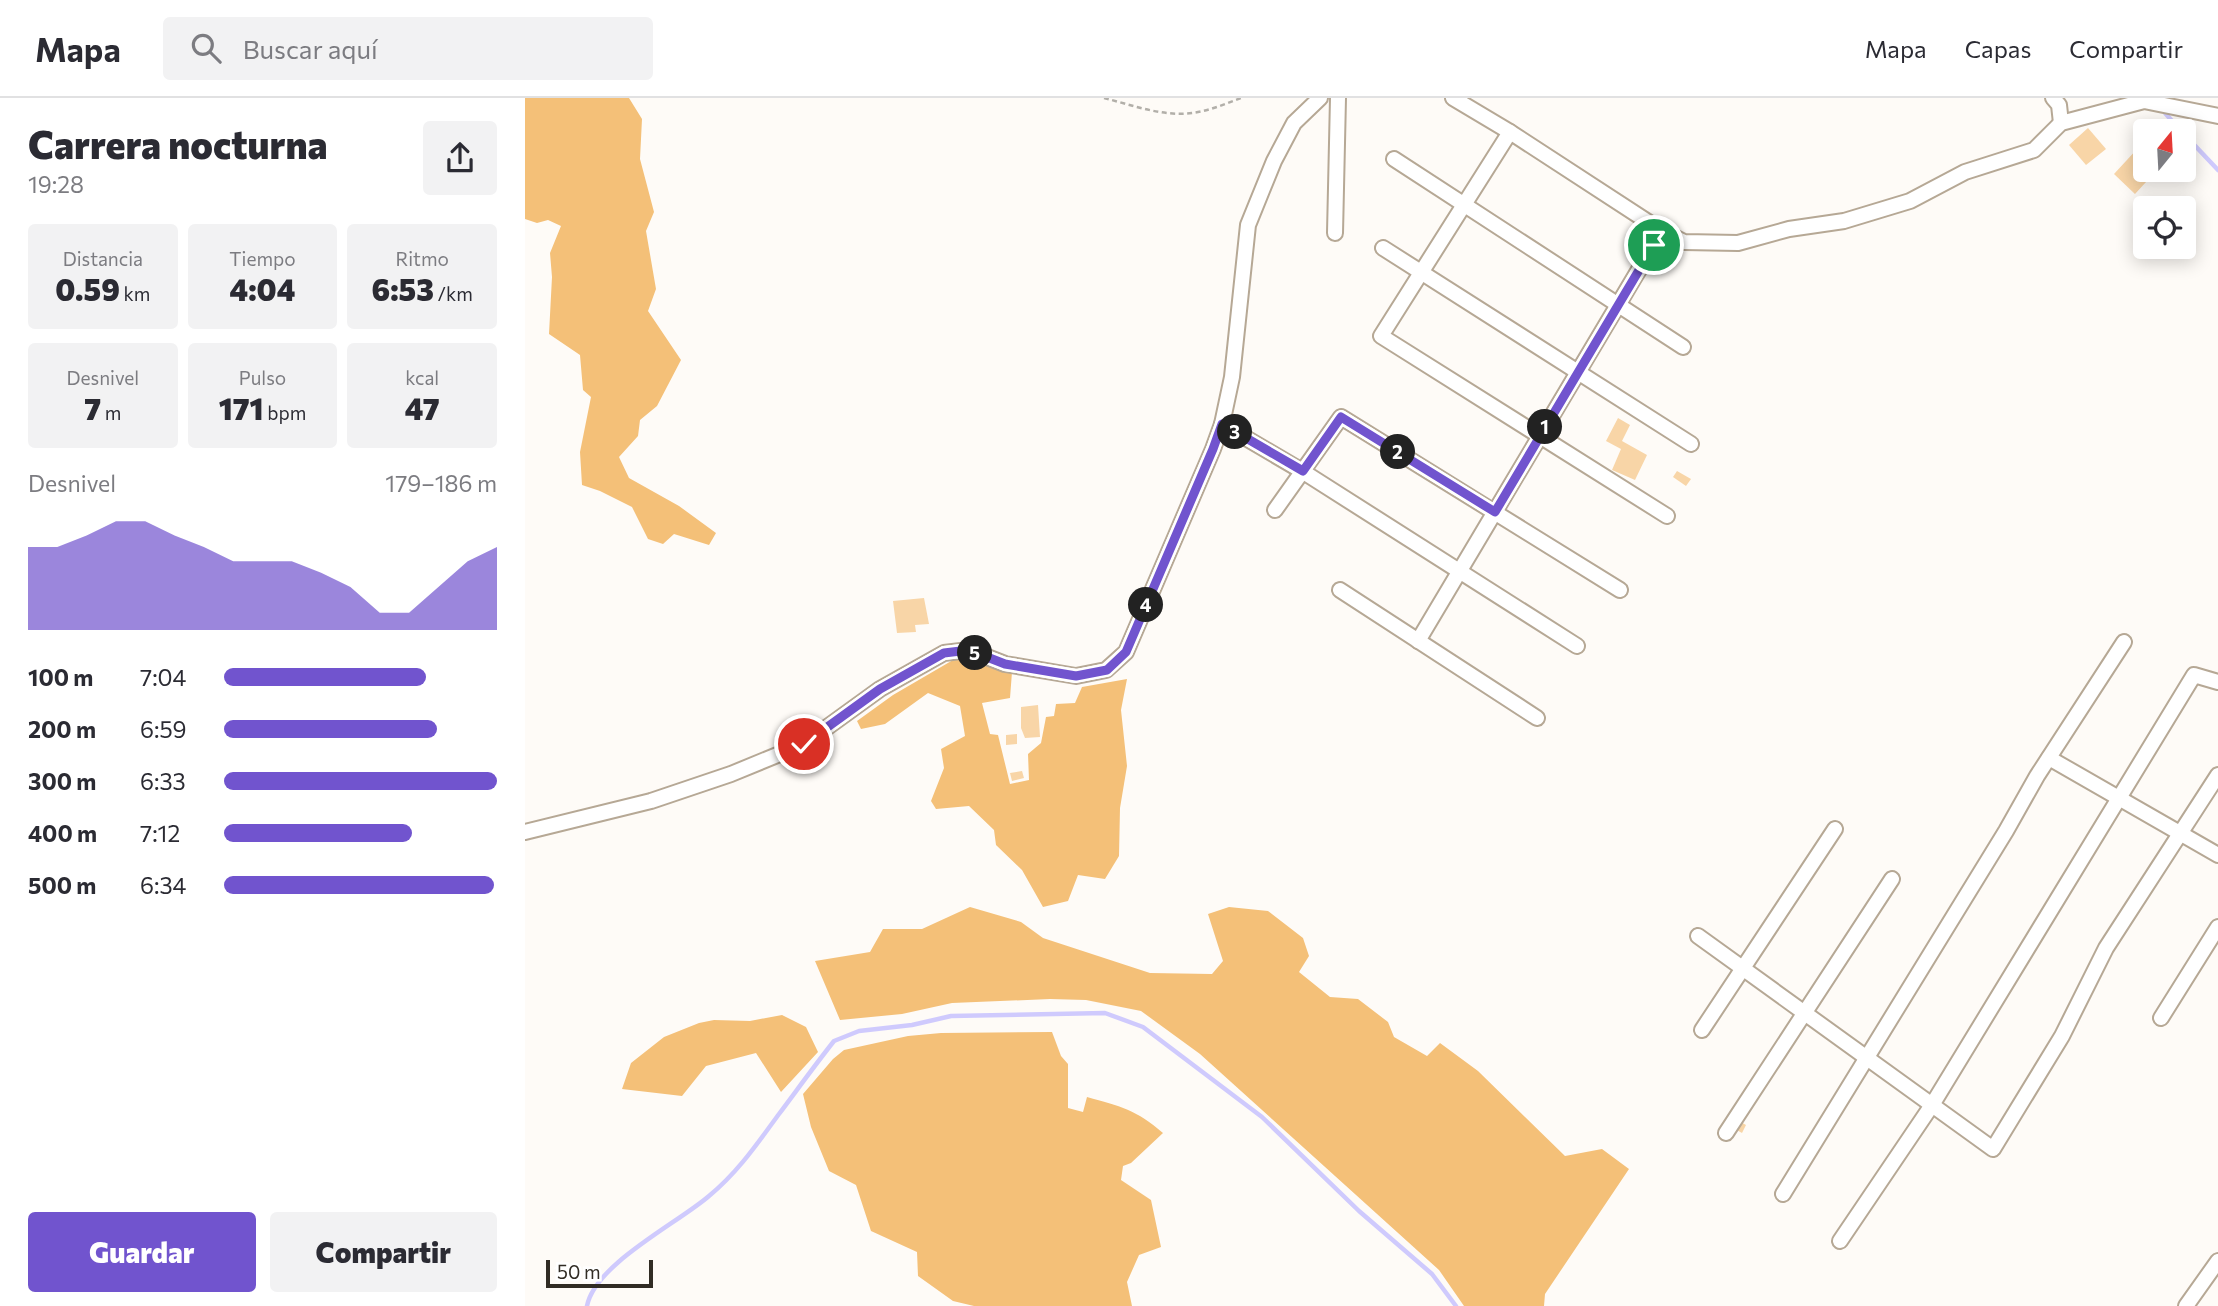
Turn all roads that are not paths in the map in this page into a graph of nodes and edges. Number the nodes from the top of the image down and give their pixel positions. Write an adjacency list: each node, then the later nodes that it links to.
1 (1320, 98): 17 (street)
2 (1338, 98): 11 (street)
3 (1453, 98): 7 (street)
4 (2053, 98): 6 (street)
5 (2218, 116): 6 (street)
6 (2061, 123): 10 (street)
7 (1510, 132): 9 (street); 10 (street)
8 (1394, 159): 9 (street)
9 (1464, 205): 13 (street); 14 (street)
10 (1662, 231): 14 (street)
11 (1335, 233)
12 (1383, 247): 13 (street)
13 (1421, 272): 16 (street); 18 (street)
14 (1618, 305): 15 (street); 16 (street)
15 (1683, 347)
16 (1578, 372): 18 (street); 19 (street)
17 (1222, 424): 20 (street); 36 (street)
18 (1539, 437): 22 (street); 23 (street)
19 (1691, 444)
20 (1303, 471): 21 (street); 22 (street); 24 (street)
21 (1276, 510)
22 (1495, 512): 24 (street); 26 (street)
23 (1667, 516)
24 (1460, 570): 27 (street); 29 (street)
25 (1340, 590): 27 (street)
26 (1620, 590)
27 (1418, 641): 31 (street)
28 (2124, 642): 32 (street)
29 (1577, 646)
30 (2218, 682): 34 (street)
31 (1538, 718)
32 (2049, 758): 34 (street); 46 (street)
33 (2218, 775): 37 (street)
34 (2118, 798): 37 (street); 47 (street)
35 (1835, 829): 42 (street)
36 (525, 832)
37 (2179, 832): 38 (street); 47 (street)
38 (2218, 855)
39 (1892, 879): 43 (street)
40 (2218, 927): 44 (street)
41 (1698, 936): 42 (street)
42 (1743, 968): 43 (street); 45 (street)
43 (1805, 1013): 46 (street); 48 (street)
44 (2161, 1018)
45 (1702, 1030)
46 (1868, 1058): 47 (street); 49 (street)
47 (1932, 1105): 50 (street)
48 (1726, 1133)
49 (1783, 1194)
50 (1840, 1241)
51 (2218, 1261): 52 (street)
52 (2186, 1306)

